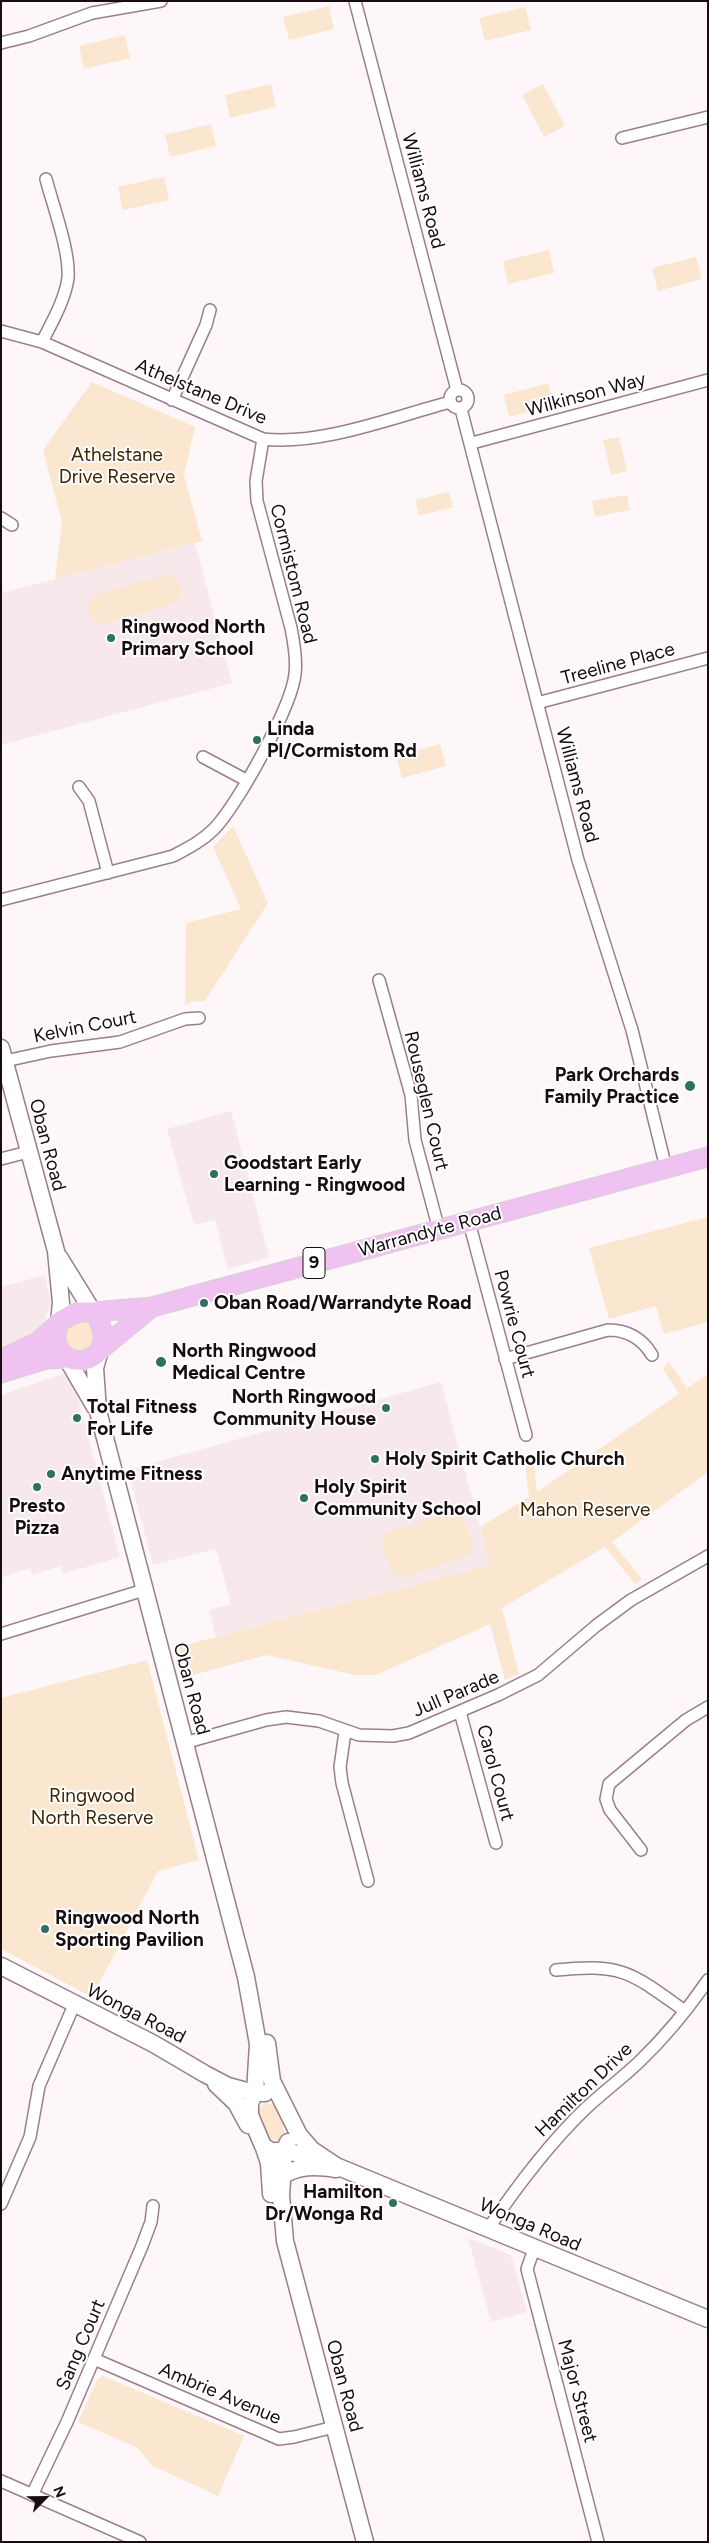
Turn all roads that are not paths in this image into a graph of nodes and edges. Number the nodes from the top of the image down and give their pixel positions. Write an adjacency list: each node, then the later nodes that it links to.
1 (161, 1): 3 (street)
2 (355, 1): 11 (street, Williams Road)
3 (1, 43)
4 (708, 117): 5 (street)
5 (622, 138)
6 (46, 179): 9 (street)
7 (210, 310): 12 (street)
8 (1, 331): 9 (street, Athelstane Drive)
9 (42, 342): 12 (street, Athelstane Drive)
10 (708, 380): 16 (street, Wilkinson Way)
11 (457, 390): 13 (street); 14 (street)
12 (172, 400): 15 (street, Athelstane Drive)
13 (450, 402): 14 (street); 15 (street, Athelstane Drive)
14 (462, 409): 16 (street, Williams Road)
15 (263, 439): 22 (street, Cormistom Road)
16 (472, 443): 20 (street, Williams Road)
17 (1, 518): 18 (street)
18 (12, 524)
19 (708, 658): 20 (street, Treeline Place)
20 (537, 703): 32 (street, Williams Road)
21 (203, 757): 22 (street)
22 (246, 780): 24 (street, Cormistom Road)
23 (79, 787): 24 (street)
24 (108, 873): 25 (street, Cormistom Road)
25 (1, 900)
26 (379, 980): 34 (street, Rouseglen Court)
27 (199, 1018): 28 (street, Kelvin Court)
28 (3, 1055): 29 (main road, Oban Road)
29 (28, 1152): 31 (street); 35 (main road, Oban Road)
30 (708, 1157): 32 (main road, Warrandyte Road / 9)
31 (1, 1159)
32 (666, 1168): 33 (main road, Warrandyte Road / 9)
33 (468, 1222): 34 (main road, Warrandyte Road / 9); 43 (street, Powrie Court)
34 (439, 1230): 36 (main road, Warrandyte Road / 9)
35 (56, 1251): 37 (main road, Oban Road); 38 (main road, Oban Road)
36 (152, 1307): 37 (main road, Warrandyte Road / 9); 39 (main road, Warrandyte Road / 9)
37 (93, 1312): 38 (main road, 9); 39 (main road)
38 (59, 1323): 41 (main road); 42 (main road, 9)
39 (100, 1349): 41 (main road, 9); 45 (main road, Oban Road)
40 (652, 1355): 43 (street)
41 (67, 1358): 44 (main road, 9); 45 (main road, Oban Road)
42 (1, 1359)
43 (506, 1359): 46 (street, Powrie Court)
44 (1, 1373)
45 (98, 1411): 48 (main road, Oban Road)
46 (526, 1435)
47 (708, 1556): 51 (street, Jull Parade)
48 (144, 1590): 49 (street); 53 (main road, Oban Road)
49 (1, 1634)
50 (708, 1707): 55 (street)
51 (460, 1712): 52 (street, Jull Parade); 54 (street, Carol Court)
52 (344, 1732): 53 (street, Jull Parade); 56 (street)
53 (184, 1743): 59 (main road, Oban Road)
54 (496, 1843)
55 (641, 1850)
56 (368, 1881)
57 (1, 1966): 63 (main road, Wonga Road)
58 (556, 1970): 64 (street)
59 (246, 1977): 65 (main road, Oban Road); 68 (main road, Oban Road)
60 (708, 1980): 61 (street, Hamilton Drive)
61 (698, 1995): 62 (street); 64 (street, Hamilton Drive)
62 (708, 2002)
63 (74, 2005): 66 (main road, Wonga Road); 73 (street)
64 (685, 2011): 75 (street, Hamilton Drive)
65 (257, 2070): 66 (main road); 67 (main road, Oban Road)
66 (207, 2075): 67 (main road, Wonga Road); 69 (main road)
67 (254, 2093): 68 (main road, Wonga Road); 69 (main road, Oban Road)
68 (281, 2100): 70 (main road, Oban Road); 71 (main road)
69 (263, 2147): 70 (main road); 76 (main road, Oban Road)
70 (284, 2150): 71 (main road); 72 (main road, Oban Road)
71 (340, 2168): 72 (main road); 75 (main road, Wonga Road)
72 (281, 2177): 76 (main road, Oban Road)
73 (1, 2204)
74 (153, 2206): 79 (street, Sang Court)
75 (488, 2228): 77 (main road, Wonga Road)
76 (285, 2241): 80 (main road, Oban Road)
77 (534, 2249): 78 (main road, Wonga Road); 85 (street, Major Street)
78 (708, 2319)
79 (94, 2359): 80 (street, Ambrie Avenue); 82 (street, Sang Court)
80 (334, 2427): 84 (main road, Oban Road)
81 (1, 2481): 82 (street)
82 (32, 2495): 83 (street)
83 (140, 2542)
84 (365, 2542)
85 (598, 2542)

